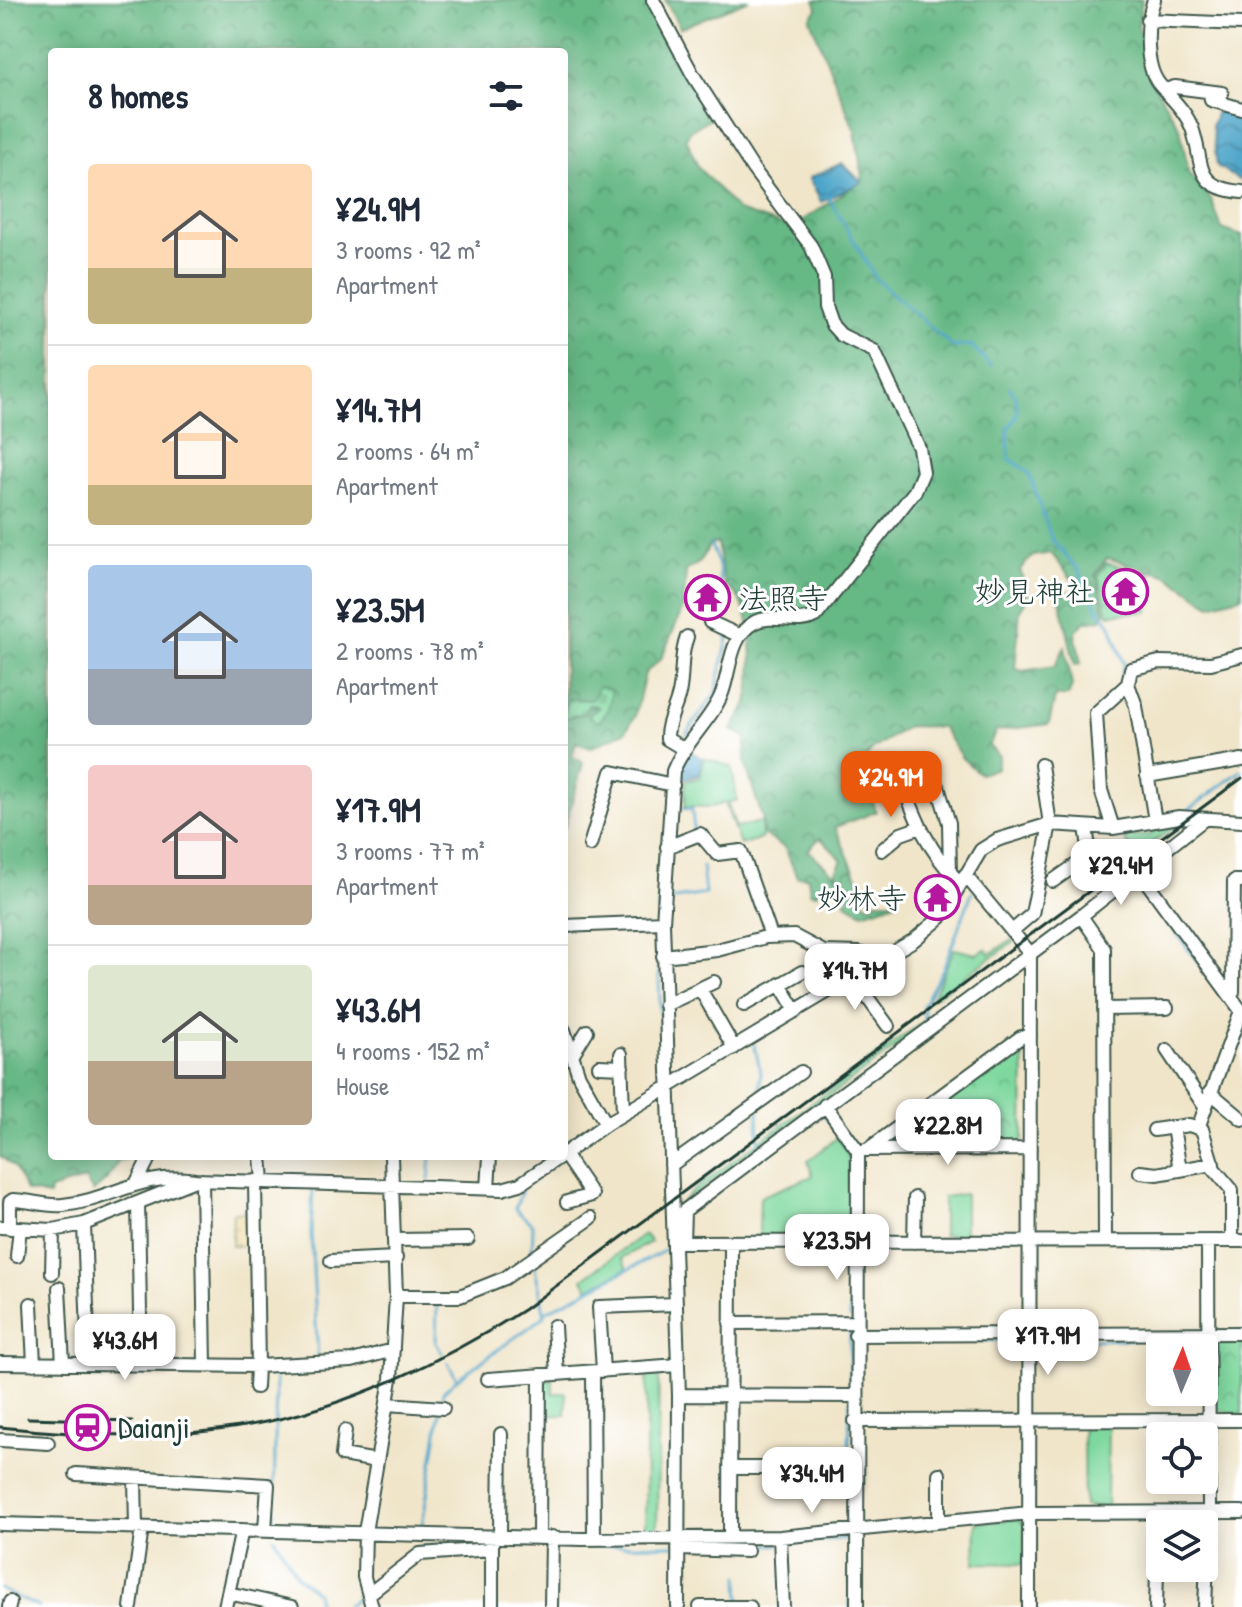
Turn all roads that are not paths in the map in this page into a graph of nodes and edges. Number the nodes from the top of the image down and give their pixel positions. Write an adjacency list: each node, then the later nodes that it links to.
1 (653, 0): 9 (street)
2 (1154, 0): 3 (street)
3 (1147, 20): 4 (street); 5 (street)
4 (1242, 24)
5 (1165, 90): 6 (street); 7 (street)
6 (1242, 109)
7 (1242, 192)
8 (709, 616): 9 (street)
9 (740, 636): 13 (street)
10 (687, 637): 13 (street)
11 (1242, 655): 12 (street)
12 (1128, 684): 17 (street); 27 (street)
13 (682, 748): 18 (street)
14 (1242, 760): 17 (street)
15 (1041, 765): 24 (street)
16 (900, 776): 26 (street)
17 (1147, 776): 22 (street)
18 (673, 785): 28 (street); 29 (street)
19 (938, 787): 32 (street)
20 (1242, 813): 23 (street)
21 (1203, 820): 22 (street); 23 (street); 31 (street)
22 (1155, 821): 27 (street)
23 (1236, 821)
24 (1050, 824): 25 (street); 33 (street); 39 (street)
25 (1086, 827): 27 (street); 34 (street)
26 (918, 828): 30 (street); 32 (street)
27 (1113, 828)
28 (590, 845)
29 (667, 847): 37 (street); 40 (street)
30 (882, 850)
31 (1138, 870): 36 (street); 49 (street)
32 (950, 874): 33 (street)
33 (963, 879): 39 (street); 43 (street)
34 (1053, 881)
35 (1242, 881): 49 (street)
36 (1081, 916): 41 (street); 53 (street)
37 (660, 922): 38 (street); 42 (street)
38 (568, 926)
39 (1012, 931): 41 (street)
40 (771, 936): 42 (street); 43 (street)
41 (1030, 953): 58 (street); 68 (street)
42 (663, 956): 50 (street)
43 (880, 960): 45 (street)
44 (802, 972): 47 (street)
45 (852, 976): 54 (street); 56 (street)
46 (714, 982): 48 (street)
47 (780, 984): 51 (street); 54 (street)
48 (700, 989): 50 (street); 60 (street)
49 (1233, 992): 55 (street)
50 (665, 1005): 65 (street)
51 (744, 1005)
52 (1167, 1008): 53 (street)
53 (1104, 1009): 103 (street)
54 (796, 1011): 60 (street)
55 (1240, 1014): 66 (street)
56 (888, 1026)
57 (587, 1031): 62 (street)
58 (1030, 1035): 75 (street); 76 (street)
59 (568, 1042): 62 (street)
60 (734, 1048): 65 (street)
61 (1167, 1050): 67 (street)
62 (572, 1055): 71 (street)
63 (599, 1066): 69 (street)
64 (801, 1072): 85 (street)
65 (669, 1087): 69 (street); 85 (street)
66 (1210, 1092): 67 (street); 70 (street)
67 (1205, 1107): 73 (street)
68 (828, 1108): 76 (street); 106 (street)
69 (623, 1114): 71 (street)
70 (1242, 1119)
71 (606, 1124): 77 (street)
72 (1173, 1127): 73 (street); 74 (street); 86 (street)
73 (1198, 1128): 84 (street)
74 (1154, 1130)
75 (1030, 1149): 76 (street); 102 (street)
76 (862, 1150): 108 (street)
77 (568, 1151)
78 (148, 1160): 88 (street)
79 (260, 1160): 90 (street)
80 (391, 1160): 91 (street)
81 (490, 1160): 92 (street)
82 (556, 1160): 92 (street)
83 (567, 1160): 94 (street)
84 (1213, 1164): 86 (street); 105 (street)
85 (671, 1165): 106 (street)
86 (1180, 1170): 87 (street)
87 (1140, 1172)
88 (137, 1182): 89 (street); 98 (street)
89 (200, 1183): 90 (street); 95 (street); 132 (street)
90 (257, 1184): 91 (street); 134 (street)
91 (391, 1186): 92 (street); 101 (street)
92 (488, 1189)
93 (915, 1198): 109 (street)
94 (567, 1202)
95 (138, 1207): 97 (street); 131 (street)
96 (591, 1218): 115 (street)
97 (84, 1227): 99 (street); 128 (street)
98 (14, 1230): 99 (street); 110 (street)
99 (53, 1233): 113 (street)
100 (468, 1239): 101 (street)
101 (395, 1240): 111 (street)
102 (1030, 1241): 103 (street); 109 (street); 122 (street)
103 (1105, 1241): 104 (street)
104 (1208, 1241): 105 (street); 123 (street)
105 (1237, 1241)
106 (678, 1242): 107 (street); 117 (street)
107 (731, 1242): 108 (street); 118 (street)
108 (852, 1242): 109 (street); 120 (street)
109 (914, 1242)
110 (17, 1256)
111 (393, 1258): 112 (street); 115 (street)
112 (331, 1261)
113 (52, 1273)
114 (59, 1288): 130 (street)
115 (396, 1296): 126 (street)
116 (31, 1304): 129 (street)
117 (674, 1304): 133 (street); 135 (street)
118 (730, 1323): 120 (street); 141 (street)
119 (554, 1326): 136 (street)
120 (853, 1331): 122 (street); 142 (street)
121 (1242, 1333): 125 (street)
122 (1029, 1334): 124 (street); 149 (street)
123 (1209, 1334)
124 (1146, 1336)
125 (1218, 1336)
126 (390, 1351): 134 (street); 143 (street)
127 (0, 1363): 129 (street)
128 (89, 1363): 130 (street); 131 (street)
129 (34, 1364): 130 (street)
130 (63, 1364)
131 (141, 1365): 132 (street)
132 (205, 1365): 134 (street)
133 (676, 1365): 135 (street); 140 (street)
134 (255, 1367): 139 (street)
135 (598, 1372): 136 (street); 173 (street)
136 (557, 1374): 137 (street)
137 (540, 1375): 138 (street); 175 (street)
138 (488, 1379)
139 (256, 1387)
140 (679, 1395): 141 (street); 177 (street)
141 (730, 1396): 142 (street); 155 (street)
142 (852, 1396): 148 (street)
143 (387, 1404): 145 (street); 154 (street)
144 (1209, 1406): 146 (street)
145 (441, 1408)
146 (1209, 1420): 147 (street); 149 (street); 160 (street)
147 (1242, 1420)
148 (855, 1421): 149 (street); 156 (street)
149 (1030, 1421): 164 (street)
150 (345, 1431): 154 (street)
151 (501, 1434): 174 (street)
152 (0, 1440): 153 (street)
153 (48, 1443)
154 (374, 1460): 171 (street)
155 (730, 1468): 156 (street); 172 (street)
156 (851, 1468): 168 (street)
157 (76, 1474): 159 (street)
158 (939, 1474): 165 (street)
159 (135, 1478): 167 (street); 170 (street)
160 (1209, 1510)
161 (1146, 1512): 164 (street)
162 (1218, 1512): 163 (street)
163 (1242, 1512)
164 (1029, 1513): 165 (street); 194 (street)
165 (939, 1521): 168 (street)
166 (0, 1524): 167 (street)
167 (139, 1527): 169 (street); 183 (street)
168 (852, 1529): 176 (street); 193 (street)
169 (242, 1530): 170 (street); 182 (street)
170 (265, 1530): 171 (street)
171 (365, 1532): 174 (street); 181 (street)
172 (730, 1537): 176 (street); 177 (street)
173 (594, 1538): 175 (street); 177 (street)
174 (494, 1541): 175 (street); 181 (street); 187 (street)
175 (548, 1542): 188 (street)
176 (781, 1542): 192 (street)
177 (678, 1544): 178 (street); 189 (street)
178 (747, 1551)
179 (1157, 1582): 195 (street)
180 (1206, 1582): 196 (street)
181 (367, 1590): 186 (street)
182 (228, 1593): 184 (street); 185 (street)
183 (131, 1607)
184 (225, 1607)
185 (292, 1607)
186 (372, 1607)
187 (492, 1607)
188 (551, 1607)
189 (678, 1607)
190 (700, 1607): 191 (street)
191 (750, 1607)
192 (783, 1607)
193 (857, 1607)
194 (1029, 1607)
195 (1156, 1607)
196 (1205, 1607)

